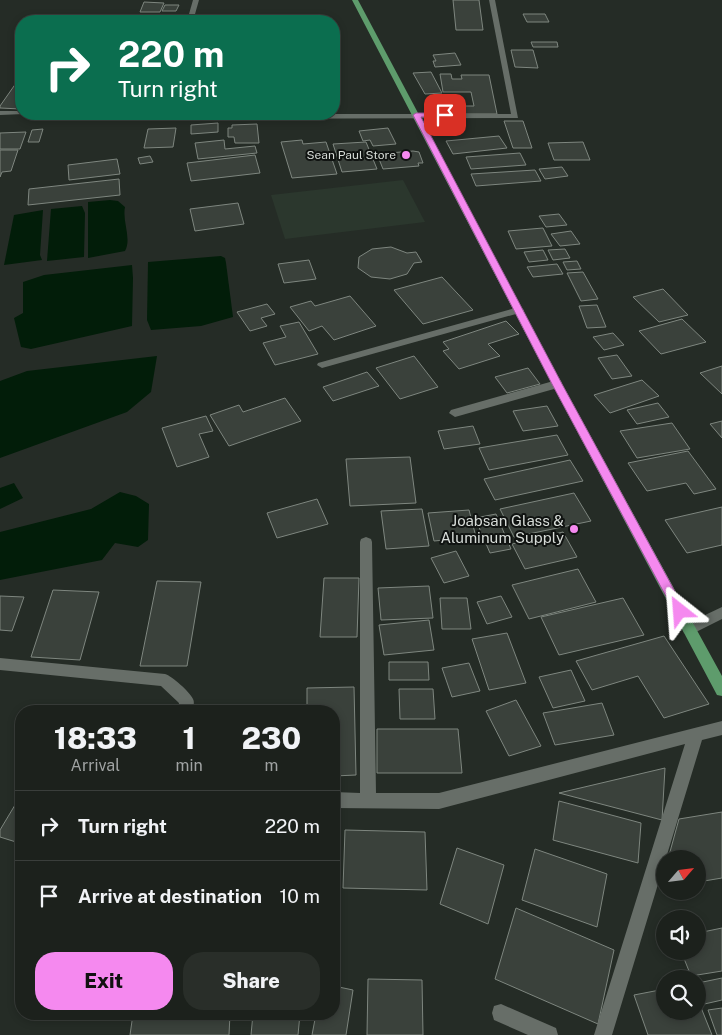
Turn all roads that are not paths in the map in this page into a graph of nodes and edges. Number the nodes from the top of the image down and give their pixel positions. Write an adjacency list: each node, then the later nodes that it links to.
1 (196, 0): 4 (street)
2 (356, 0): 8 (main road)
3 (492, 0): 8 (street)
4 (192, 15)
5 (0, 113): 6 (street)
6 (15, 113)
7 (340, 115): 8 (street)
8 (416, 115): 9 (main road)
9 (519, 310): 10 (street); 11 (main road)
10 (322, 365)
11 (557, 384): 12 (street); 15 (main road)
12 (455, 414)
13 (366, 542): 22 (street)
14 (722, 613): 15 (street)
15 (690, 629): 17 (main road)
16 (0, 664): 18 (street)
17 (722, 690)
18 (186, 705)
19 (722, 728): 20 (street)
20 (696, 735): 22 (street); 25 (street)
21 (340, 800): 22 (street)
22 (368, 800)
23 (501, 1013): 24 (street)
24 (549, 1035)
25 (603, 1035)

